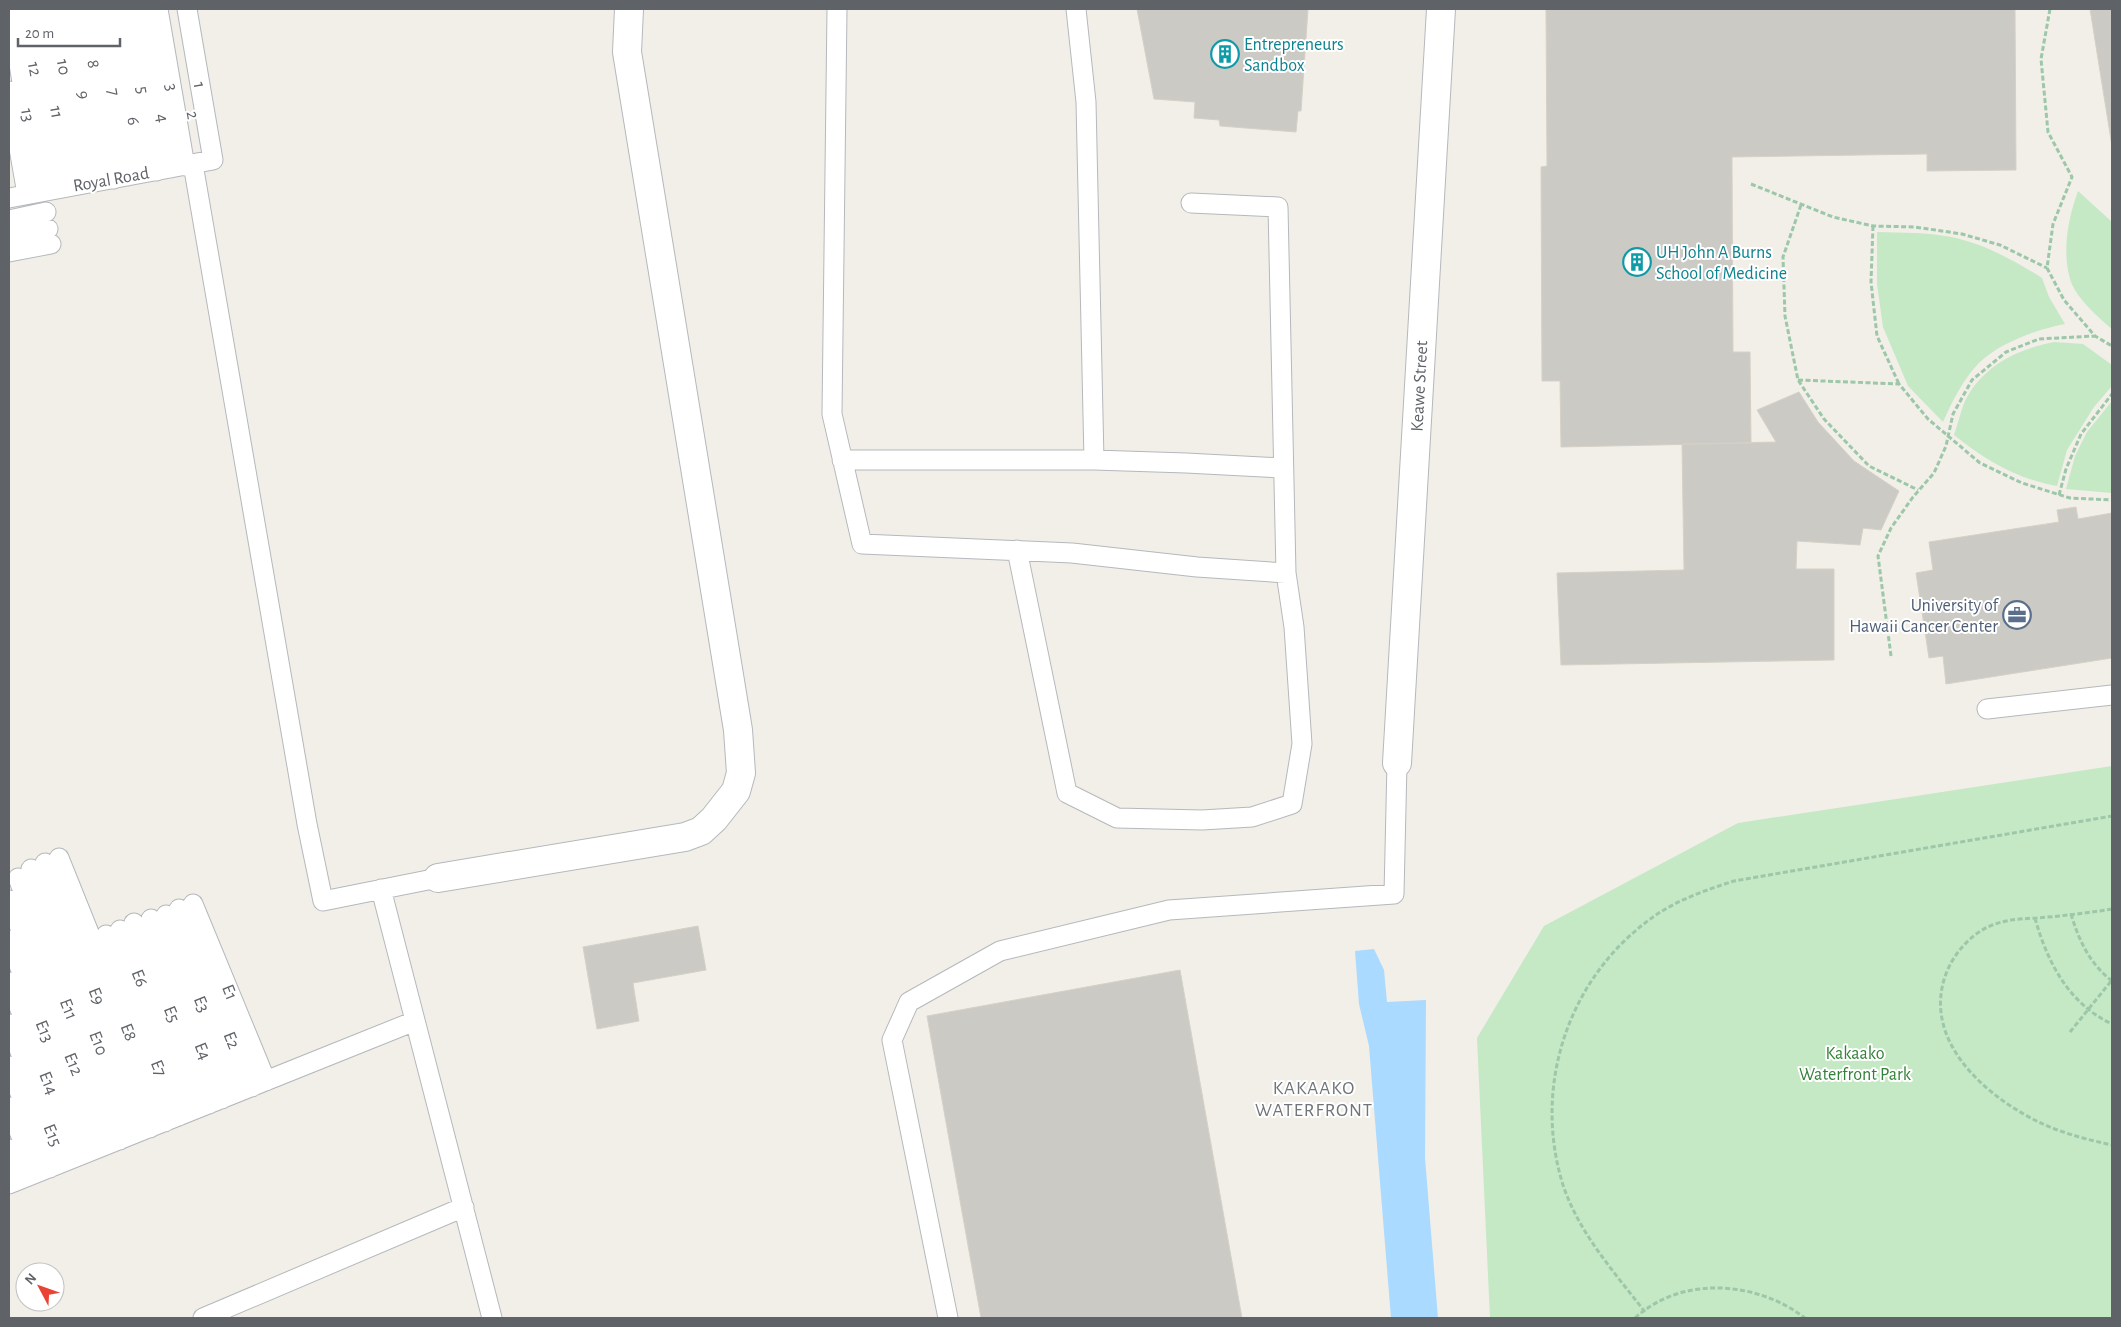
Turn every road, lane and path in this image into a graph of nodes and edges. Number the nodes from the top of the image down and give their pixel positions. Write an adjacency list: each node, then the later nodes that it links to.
1 (10, 9): 20 (lane, 13)
2 (24, 9): 20 (lane, 12)
3 (39, 9): 20 (lane, 11)
4 (54, 9): 20 (lane, 10)
5 (70, 9): 20 (lane, 9)
6 (84, 9): 20 (lane, 8)
7 (99, 9): 20 (lane, 7)
8 (114, 9): 20 (lane, 6)
9 (129, 9): 20 (lane, 5)
10 (144, 9): 20 (lane, 4)
11 (158, 9): 20 (lane, 3)
12 (174, 9): 20 (lane, 2)
13 (187, 9): 20 (lane, 1)
14 (630, 9): 50 (street)
15 (837, 9): 36 (lane)
16 (1076, 9): 37 (lane)
17 (1441, 9): 47 (street, Keawe Street)
18 (2050, 9): 29 (path)
19 (9, 91): 20 (lane)
20 (106, 179): 51 (lane)
21 (1751, 184): 23 (path)
22 (1191, 203): 38 (lane)
23 (1801, 205): 25 (path); 32 (path)
24 (9, 220): 26 (lane)
25 (1873, 226): 29 (path); 33 (path)
26 (48, 228): 27 (lane); 28 (lane)
27 (9, 236)
28 (9, 252)
29 (2047, 268): 30 (path)
30 (2095, 336): 31 (path); 35 (path)
31 (2112, 346)
32 (1798, 380): 33 (path); 39 (path)
33 (1899, 384): 35 (path)
34 (2112, 394): 40 (path)
35 (1948, 435): 39 (path); 40 (path)
36 (842, 460): 37 (lane); 42 (lane)
37 (1094, 460): 38 (lane)
38 (1282, 468): 43 (lane)
39 (1918, 490): 44 (path)
40 (2059, 495): 41 (path)
41 (2112, 500)
42 (1017, 550): 43 (lane); 43 (lane)
43 (1286, 573)
44 (1891, 656)
45 (2112, 695): 46 (lane)
46 (1987, 709)
47 (1397, 763): 74 (lane)
48 (2112, 816): 71 (path)
49 (38, 867): 67 (lane, E11); 67 (lane, E9)
50 (438, 878): 51 (lane)
51 (380, 889): 61 (lane)
52 (9, 900): 67 (lane, E12)
53 (2112, 909): 54 (path)
54 (2071, 914): 55 (path); 58 (path)
55 (2035, 918): 60 (path); 68 (path)
56 (150, 919): 67 (lane, E7); 67 (lane, E5); 67 (lane, E3); 67 (lane, E1)
57 (9, 940): 67 (lane, E13)
58 (2112, 981): 60 (path)
59 (9, 982): 67 (lane, E14)
60 (2088, 1009): 63 (path); 64 (path)
61 (415, 1021): 67 (lane); 70 (lane)
62 (9, 1024): 67 (lane, E15)
63 (2112, 1024)
64 (2070, 1032)
65 (9, 1066): 67 (lane)
66 (9, 1107): 67 (lane)
67 (136, 1133): 69 (lane)
68 (2112, 1145)
69 (9, 1149)
70 (464, 1207): 72 (lane); 73 (lane)
71 (1645, 1312): 75 (path); 76 (path)
72 (203, 1318)
73 (492, 1318)
74 (948, 1318)
75 (1635, 1318)
76 (1805, 1318)

